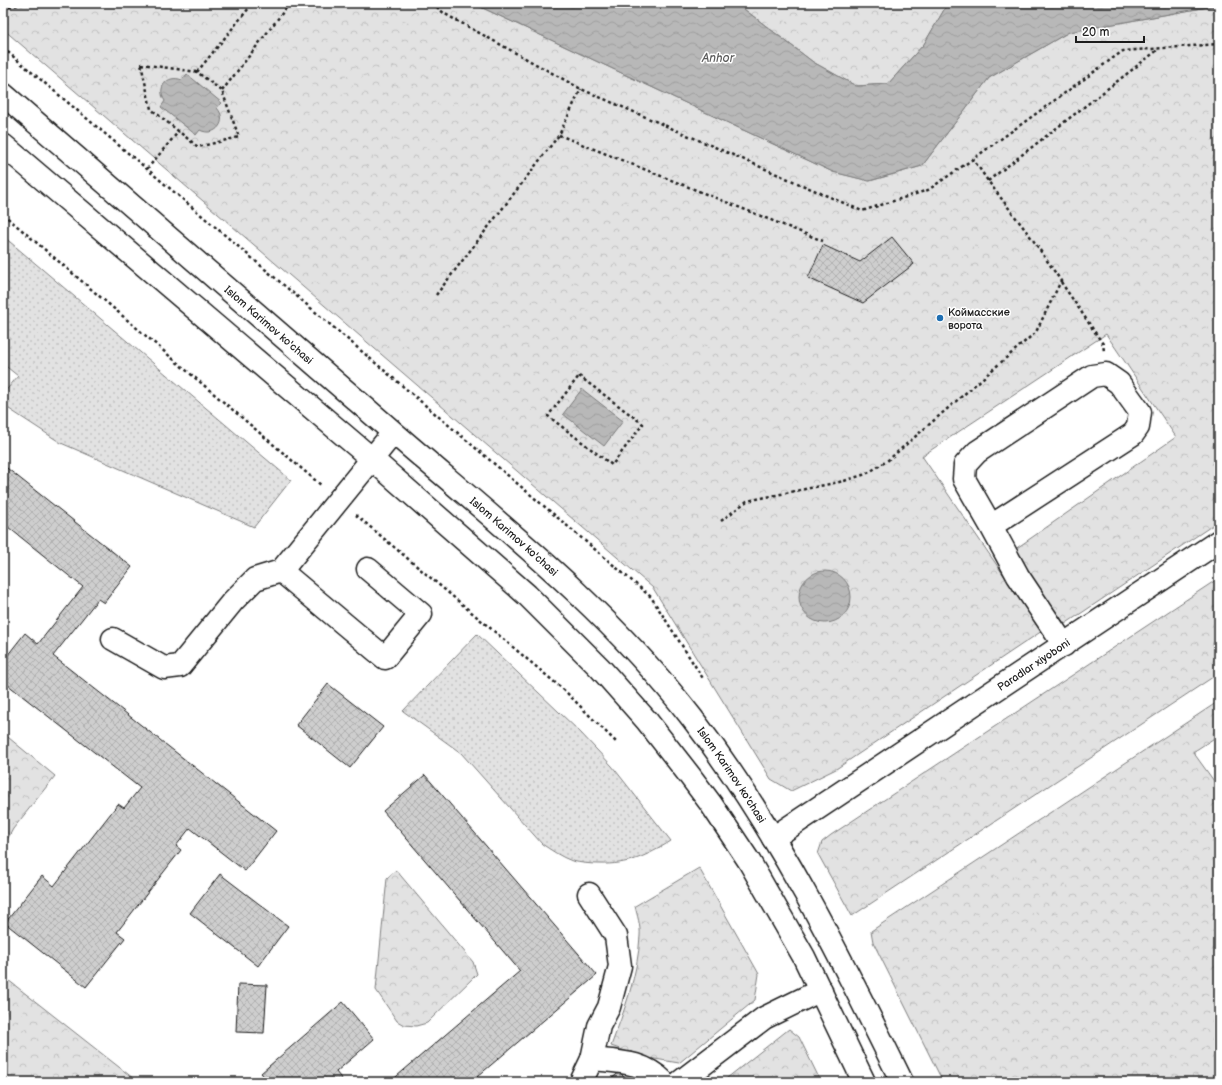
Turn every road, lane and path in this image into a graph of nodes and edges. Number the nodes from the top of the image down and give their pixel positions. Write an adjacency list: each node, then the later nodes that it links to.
1 (28, 3): 5 (path)
2 (253, 3): 9 (path)
3 (290, 3): 11 (path)
4 (432, 3): 10 (path)
5 (3, 8)
6 (1219, 44): 8 (path)
7 (3, 48): 17 (path)
8 (1159, 49): 16 (path); 18 (path)
9 (197, 72): 11 (path); 13 (path)
10 (582, 89): 14 (path); 16 (path)
11 (222, 91): 13 (path)
12 (3, 94): 24 (main road, Islom Karimov ko'chasi)
13 (179, 131): 17 (path)
14 (559, 135): 20 (path); 22 (path)
15 (3, 145): 26 (main road)
16 (973, 159): 18 (path)
17 (147, 168): 35 (path)
18 (988, 181): 21 (path)
19 (3, 214): 27 (path)
20 (823, 241)
21 (1061, 281): 23 (path); 28 (path)
22 (436, 295)
23 (1106, 374): 29 (main road); 29 (main road)
24 (394, 433): 26 (main road); 37 (main road, Islom Karimov ko'chasi)
25 (627, 445): 25 (path)
26 (372, 459): 27 (main road); 38 (main road)
27 (339, 500): 32 (main road); 36 (path)
28 (721, 521)
29 (991, 526): 34 (main road)
30 (1219, 541): 34 (main road, Paradlar xiyoboni)
31 (368, 569): 32 (main road)
32 (281, 571): 33 (main road)
33 (113, 639)
34 (1064, 645): 37 (main road, Paradlar xiyoboni)
35 (704, 680)
36 (617, 744)
37 (773, 838): 38 (main road, Paradlar xiyoboni); 46 (main road, Islom Karimov ko'chasi)
38 (746, 857): 40 (main road)
39 (589, 894): 41 (main road)
40 (820, 990): 44 (main road); 45 (main road)
41 (592, 1059): 42 (main road); 43 (main road)
42 (581, 1082)
43 (664, 1082)
44 (680, 1082)
45 (864, 1082)
46 (902, 1082)

